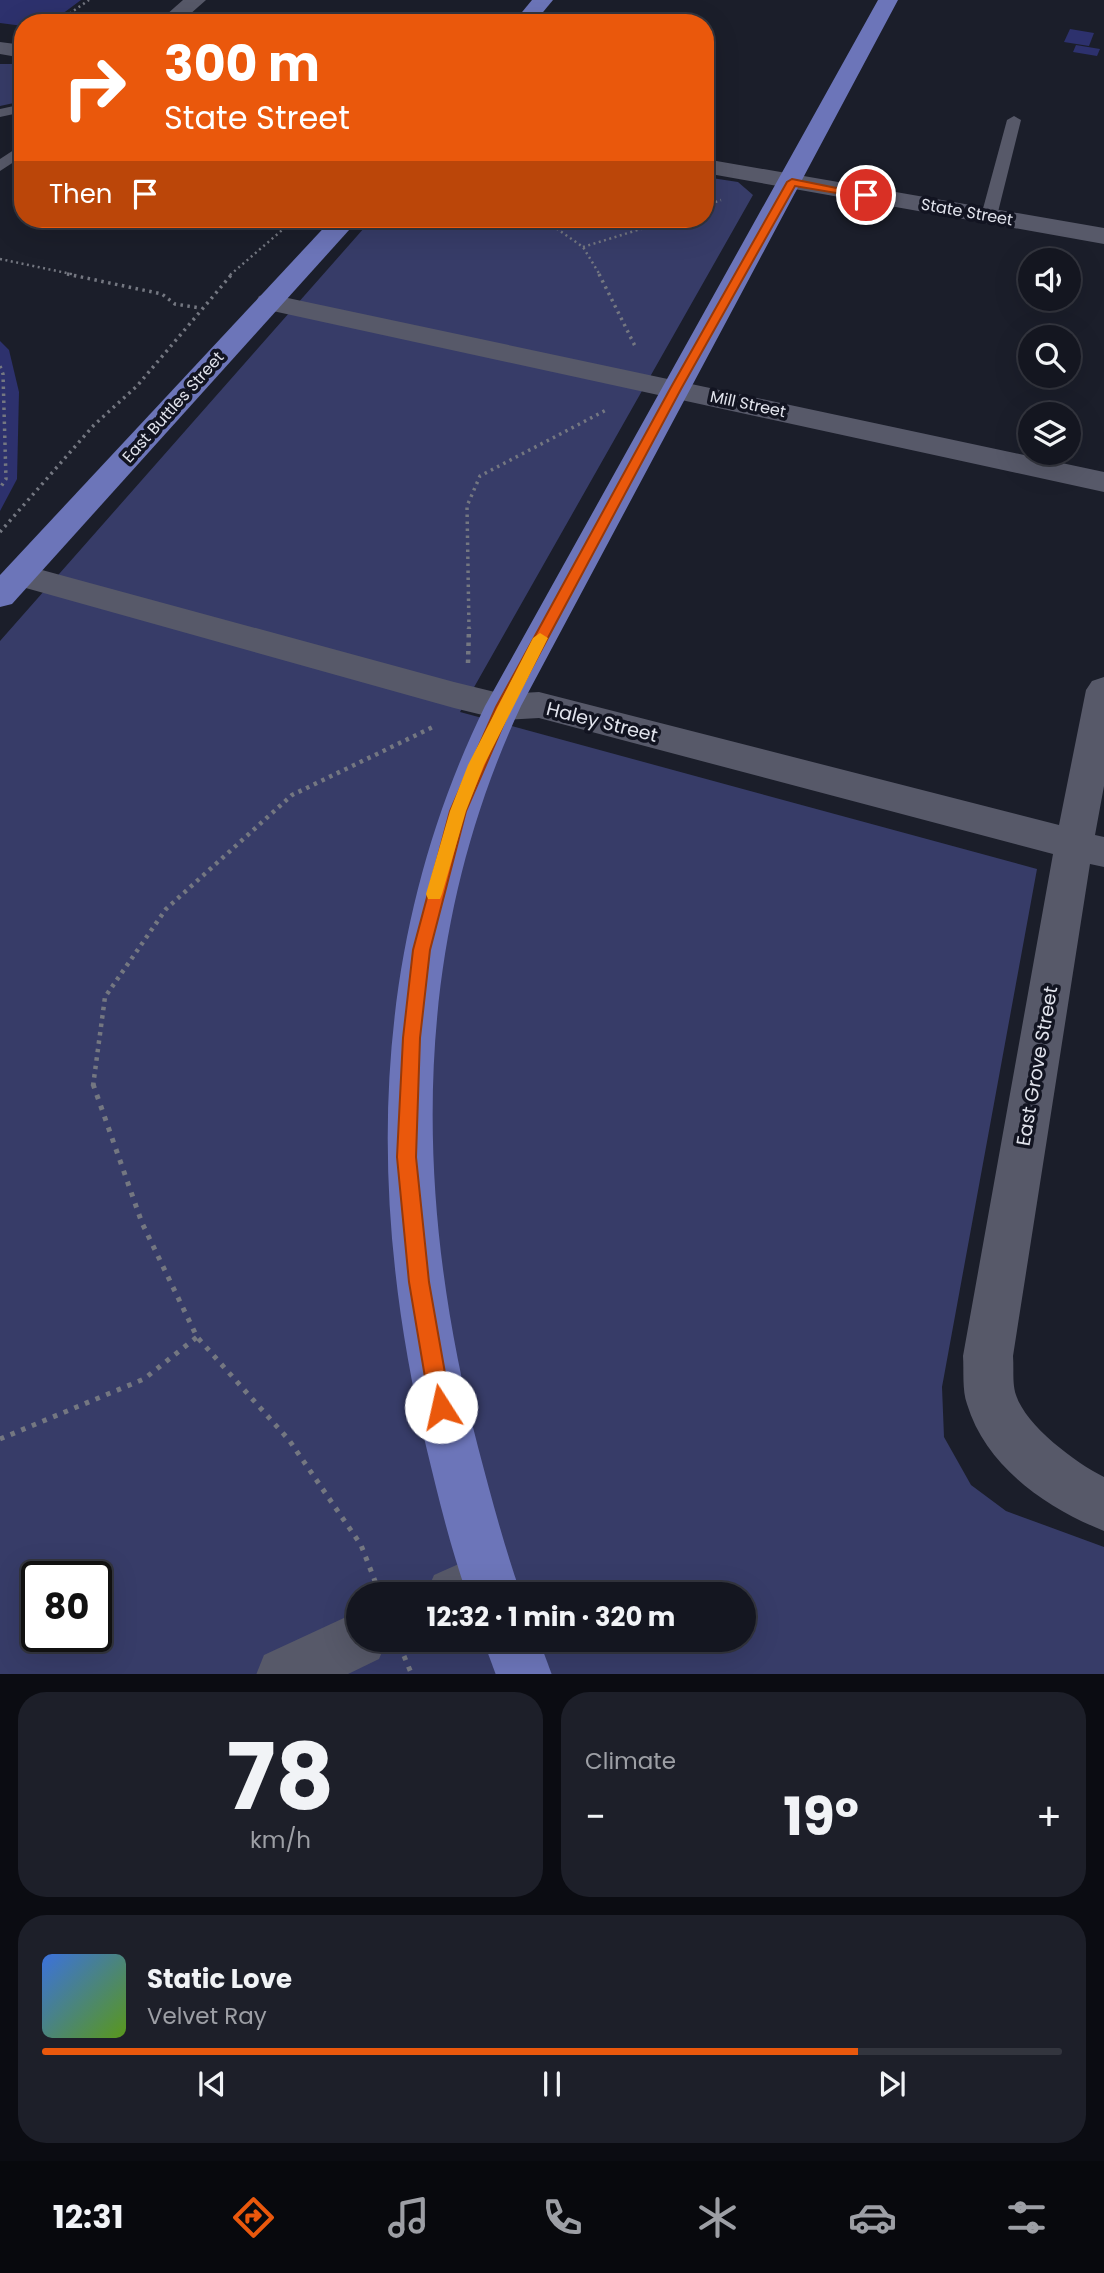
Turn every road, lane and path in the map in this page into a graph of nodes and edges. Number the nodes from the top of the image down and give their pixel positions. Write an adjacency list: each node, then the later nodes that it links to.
1 (89, 0): 5 (path)
2 (196, 0): 6 (street)
3 (544, 0): 7 (highway)
4 (888, 0): 12 (highway)
5 (68, 14)
6 (178, 14)
7 (531, 14)
8 (1014, 120): 13 (lane)
9 (14, 155): 10 (lane)
10 (0, 166)
11 (714, 168): 12 (street, State Street)
12 (792, 182): 13 (street, State Street); 25 (highway)
13 (989, 216): 18 (street, State Street)
14 (284, 228): 22 (path)
15 (338, 228): 21 (highway, East Buttles Street)
16 (556, 228): 19 (path)
17 (644, 228): 19 (path)
18 (1104, 236)
19 (583, 247): 24 (path)
20 (0, 258): 22 (path)
21 (269, 302): 24 (street, Mill Street); 29 (highway, East Buttles Street)
22 (201, 308): 28 (path)
23 (0, 366): 27 (path)
24 (632, 380): 25 (street, Mill Street); 31 (path)
25 (676, 389): 26 (street, Mill Street); 32 (highway)
26 (1104, 482)
27 (0, 488)
28 (0, 532)
29 (10, 585): 31 (street, Haley Street)
30 (1104, 690): 33 (street, East Grove Street)
31 (454, 695): 32 (street, Haley Street); 34 (path)
32 (503, 707): 33 (street, Haley Street); 38 (highway)
33 (1089, 848): 36 (street, East Grove Street)
34 (197, 1337): 35 (path); 37 (path)
35 (0, 1439)
36 (1104, 1504)
37 (375, 1582)
38 (477, 1582)
39 (346, 1645): 41 (street)
40 (515, 1652): 42 (highway)
41 (286, 1674)
42 (524, 1674)

